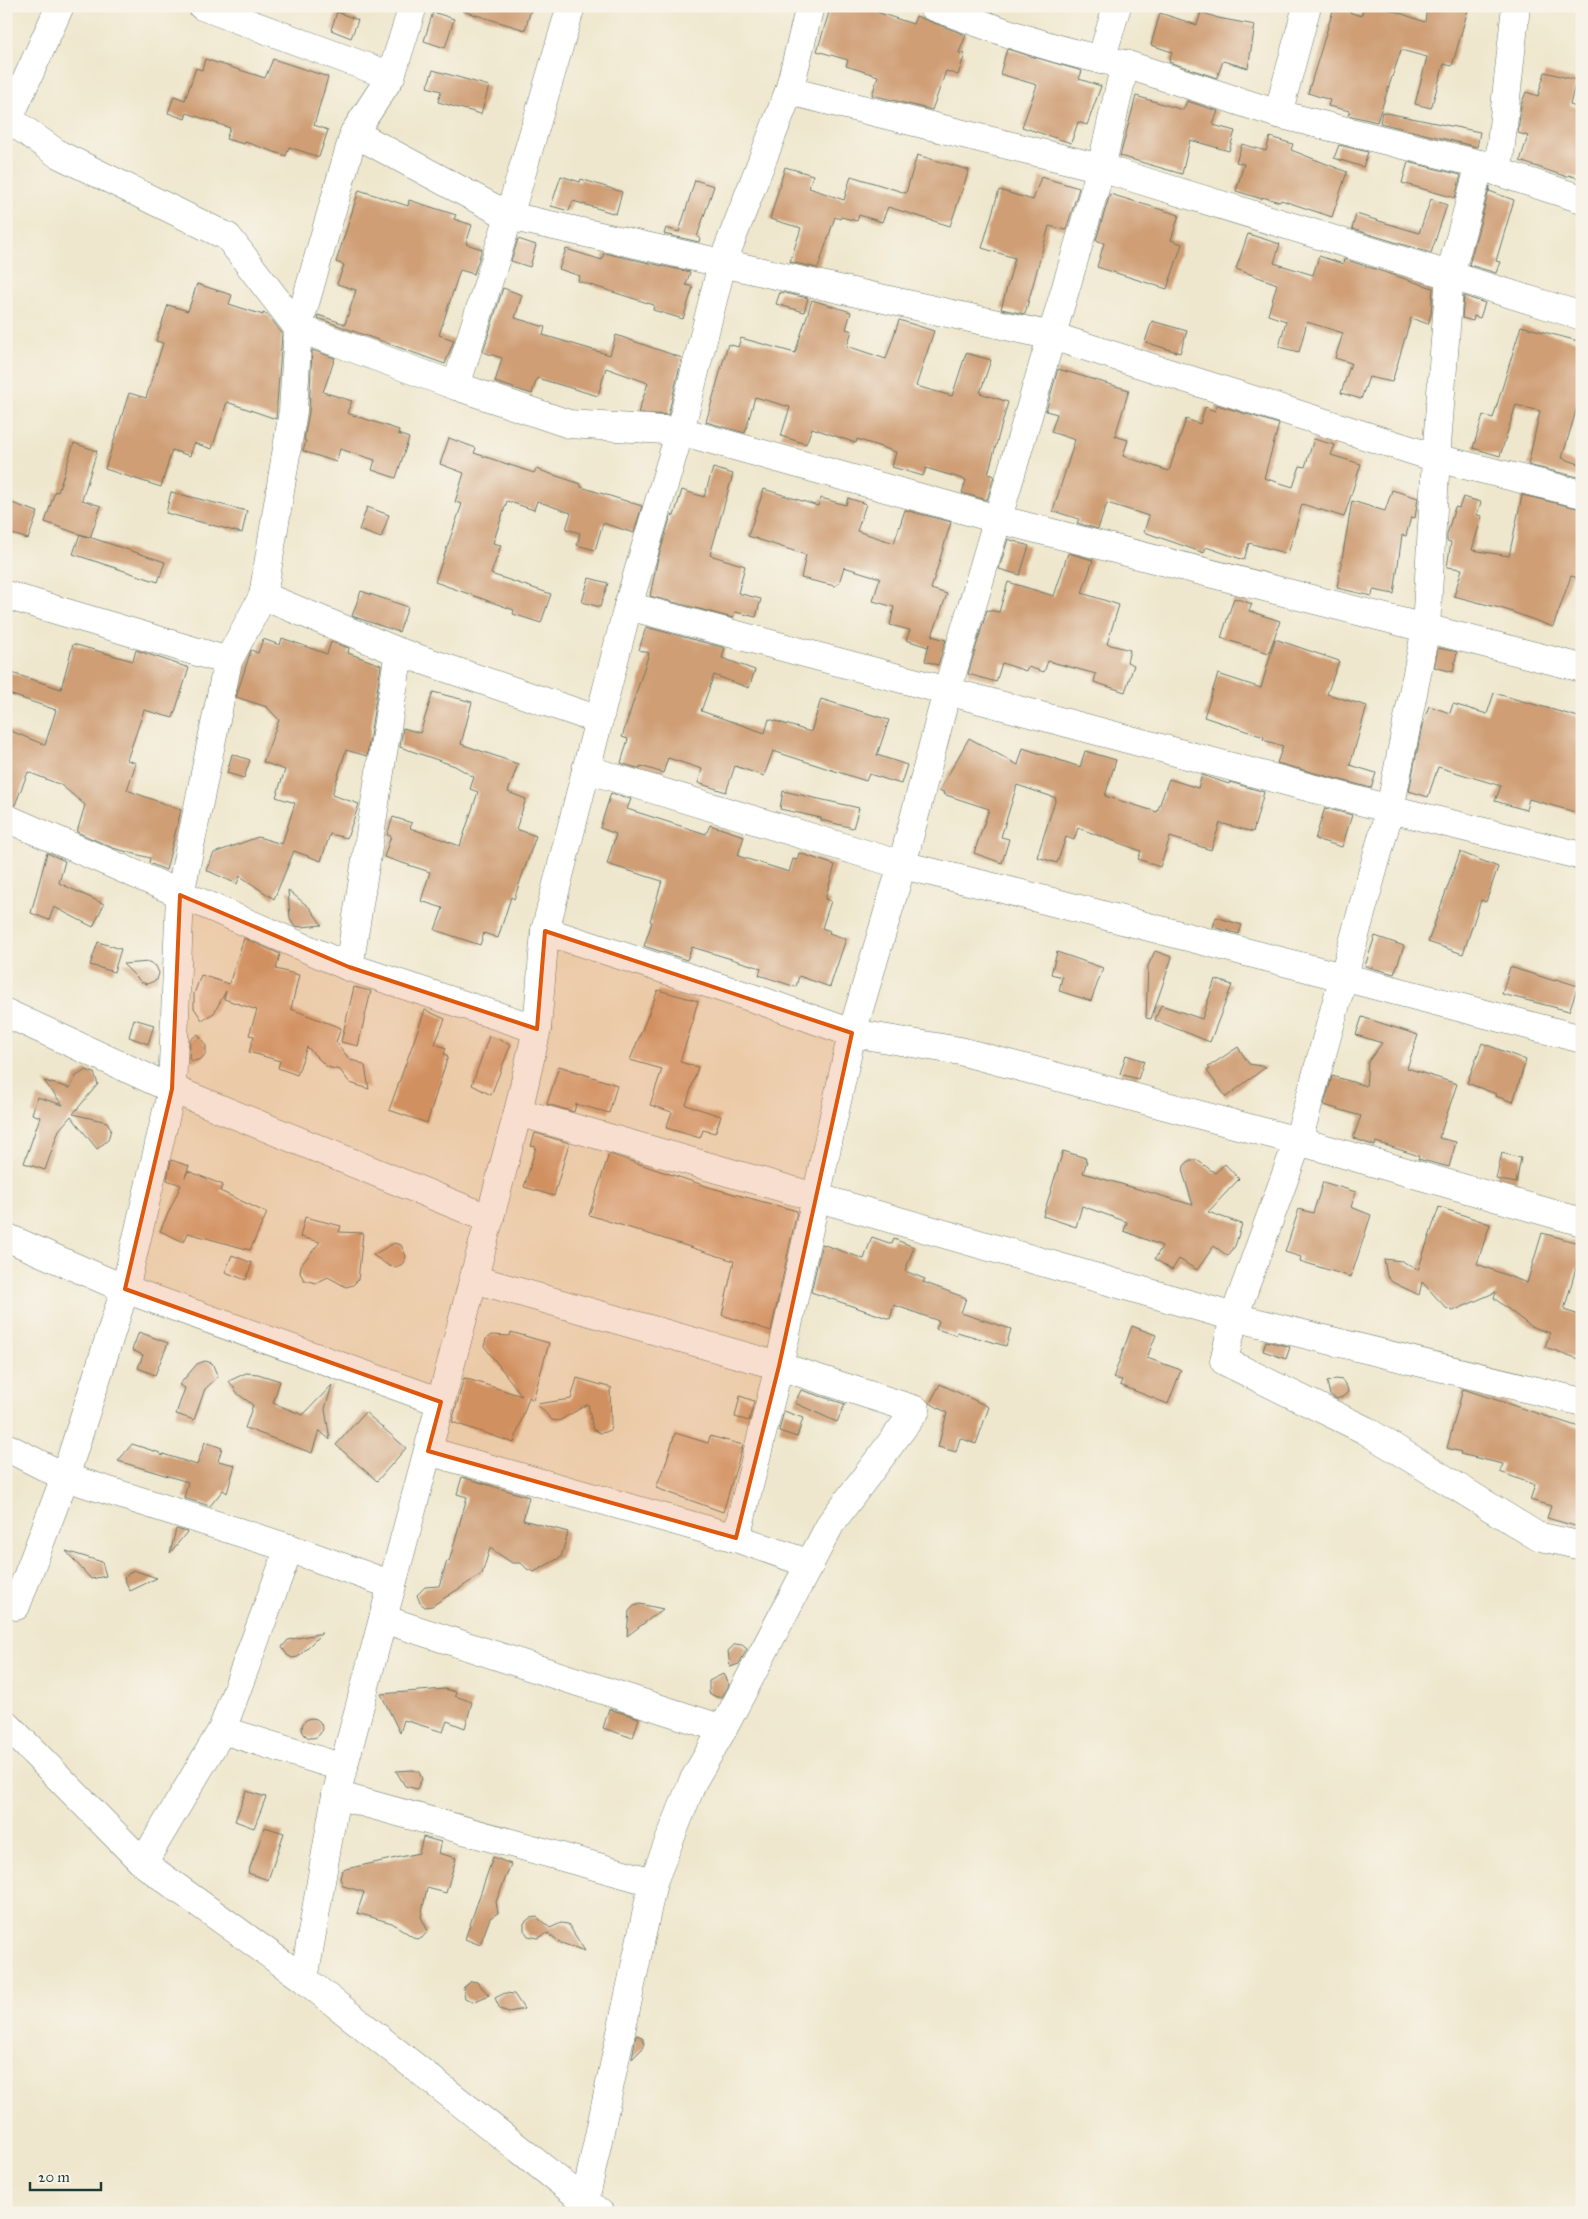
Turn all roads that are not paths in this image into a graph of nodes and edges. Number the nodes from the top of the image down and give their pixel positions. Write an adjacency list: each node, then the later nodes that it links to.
1 (60, 6): 15 (street)
2 (202, 6): 12 (street)
3 (413, 6): 12 (street)
4 (571, 6): 20 (street)
5 (810, 6): 13 (street)
6 (932, 6): 10 (street)
7 (1117, 6): 11 (street)
8 (1307, 6): 14 (street)
9 (1516, 6): 18 (street)
10 (989, 16): 11 (street)
11 (1113, 62): 14 (street); 17 (street)
12 (391, 76): 16 (street)
13 (789, 91): 17 (street); 21 (street)
14 (1278, 114): 18 (street)
15 (7, 120): 24 (street)
16 (354, 133): 20 (street); 24 (street)
17 (1101, 168): 22 (street); 25 (street)
18 (1489, 168): 19 (street); 22 (street)
19 (1582, 199)
20 (509, 216): 21 (street); 26 (street)
21 (722, 264): 25 (street); 27 (street)
22 (1450, 275): 23 (street); 28 (street)
23 (1582, 316)
24 (298, 328): 26 (street); 32 (street)
25 (1052, 336): 28 (street); 30 (street)
26 (456, 386): 27 (street)
27 (680, 431): 30 (street); 33 (street)
28 (1436, 458): 29 (street); 34 (street)
29 (1582, 494)
30 (997, 519): 34 (street); 38 (street)
31 (6, 595): 36 (street)
32 (263, 596): 35 (street); 36 (street)
33 (628, 606): 38 (street); 39 (street)
34 (1426, 628): 37 (street); 41 (street)
35 (399, 652): 39 (street); 47 (street)
36 (228, 661): 45 (street)
37 (1582, 668)
38 (947, 691): 41 (street); 44 (street)
39 (598, 720): 40 (street)
40 (586, 770): 44 (street); 46 (street)
41 (1390, 809): 43 (street); 48 (street)
42 (6, 818): 45 (street)
43 (1582, 856)
44 (902, 865): 48 (street); 51 (street)
45 (180, 895): 47 (street); 53 (street)
46 (545, 931): 50 (street); 51 (street)
47 (349, 967): 50 (street)
48 (1342, 978): 52 (street); 55 (street)
49 (6, 1013): 53 (street)
50 (537, 1029): 54 (street)
51 (852, 1033): 55 (street); 56 (street)
52 (1582, 1039)
53 (172, 1089): 57 (street); 61 (street)
54 (518, 1112): 56 (street); 57 (street)
55 (1298, 1141): 58 (street); 62 (street)
56 (816, 1198): 62 (street); 63 (street)
57 (490, 1218): 60 (street)
58 (1582, 1222)
59 (6, 1237): 61 (street)
60 (474, 1279): 63 (street); 64 (street)
61 (125, 1289): 64 (street); 68 (street)
62 (1234, 1317): 65 (street); 70 (street)
63 (779, 1366): 69 (street); 72 (street)
64 (441, 1402): 67 (street)
65 (1582, 1402)
66 (6, 1447): 68 (street)
67 (428, 1451): 69 (street); 73 (street)
68 (65, 1476): 71 (street); 74 (street)
69 (736, 1538): 72 (street)
70 (1582, 1546)
71 (289, 1548): 73 (street); 78 (street)
72 (810, 1564): 77 (street)
73 (392, 1585): 75 (street)
74 (16, 1606)
75 (383, 1619): 77 (street); 79 (street)
76 (6, 1724): 81 (street)
77 (723, 1729): 82 (street)
78 (222, 1730): 79 (street); 81 (street)
79 (344, 1768): 80 (street)
80 (336, 1795): 82 (street); 83 (street)
81 (143, 1863): 83 (street)
82 (653, 1882): 84 (street)
83 (304, 1979): 84 (street)
84 (593, 2207)

